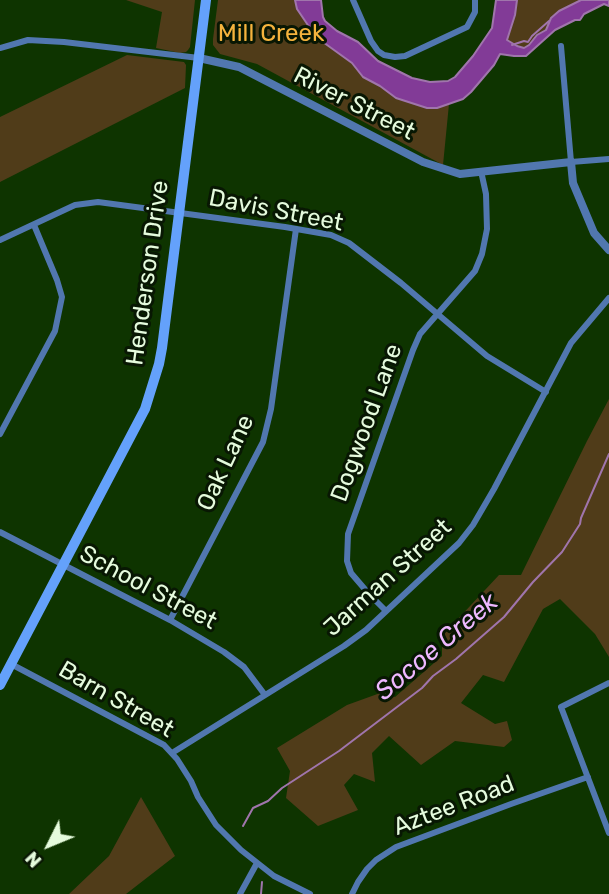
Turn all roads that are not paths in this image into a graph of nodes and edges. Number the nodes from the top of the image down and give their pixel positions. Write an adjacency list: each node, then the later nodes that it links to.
1 (206, 0): 6 (main road, Henderson Drive)
2 (353, 0): 3 (street)
3 (475, 0)
4 (561, 46): 8 (street)
5 (0, 48): 6 (street, River Street)
6 (199, 58): 9 (street, River Street); 10 (main road, Henderson Drive)
7 (609, 159): 8 (street, River Street)
8 (571, 162): 9 (street, River Street); 14 (street)
9 (481, 171): 16 (street, Dogwood Lane)
10 (178, 212): 11 (street, Davis Street); 12 (street, Davis Street); 20 (main road, Henderson Drive)
11 (34, 225): 13 (street, Davis Street); 18 (street)
12 (296, 229): 16 (street, Davis Street); 22 (street, Oak Lane)
13 (0, 240)
14 (609, 250)
15 (609, 298): 17 (street, Jarman Street)
16 (438, 314): 17 (street, Davis Street); 21 (street, Dogwood Lane)
17 (546, 392): 21 (street, Jarman Street)
18 (0, 434)
19 (0, 532): 20 (street, School Street)
20 (64, 565): 22 (street, School Street); 23 (main road, Henderson Drive)
21 (386, 611): 26 (street, Jarman Street)
22 (170, 620): 26 (street, School Street)
23 (11, 664): 25 (main road, Henderson Drive); 27 (street, Barn Street)
24 (609, 683): 28 (street)
25 (0, 685)
26 (265, 695): 27 (street, Jarman Street)
27 (172, 753): 30 (street, Barn Street)
28 (588, 777): 29 (street); 33 (street, Aztee Road)
29 (609, 833)
30 (257, 863): 31 (street); 32 (street, Barn Street)
31 (240, 894)
32 (310, 894)
33 (352, 894)

